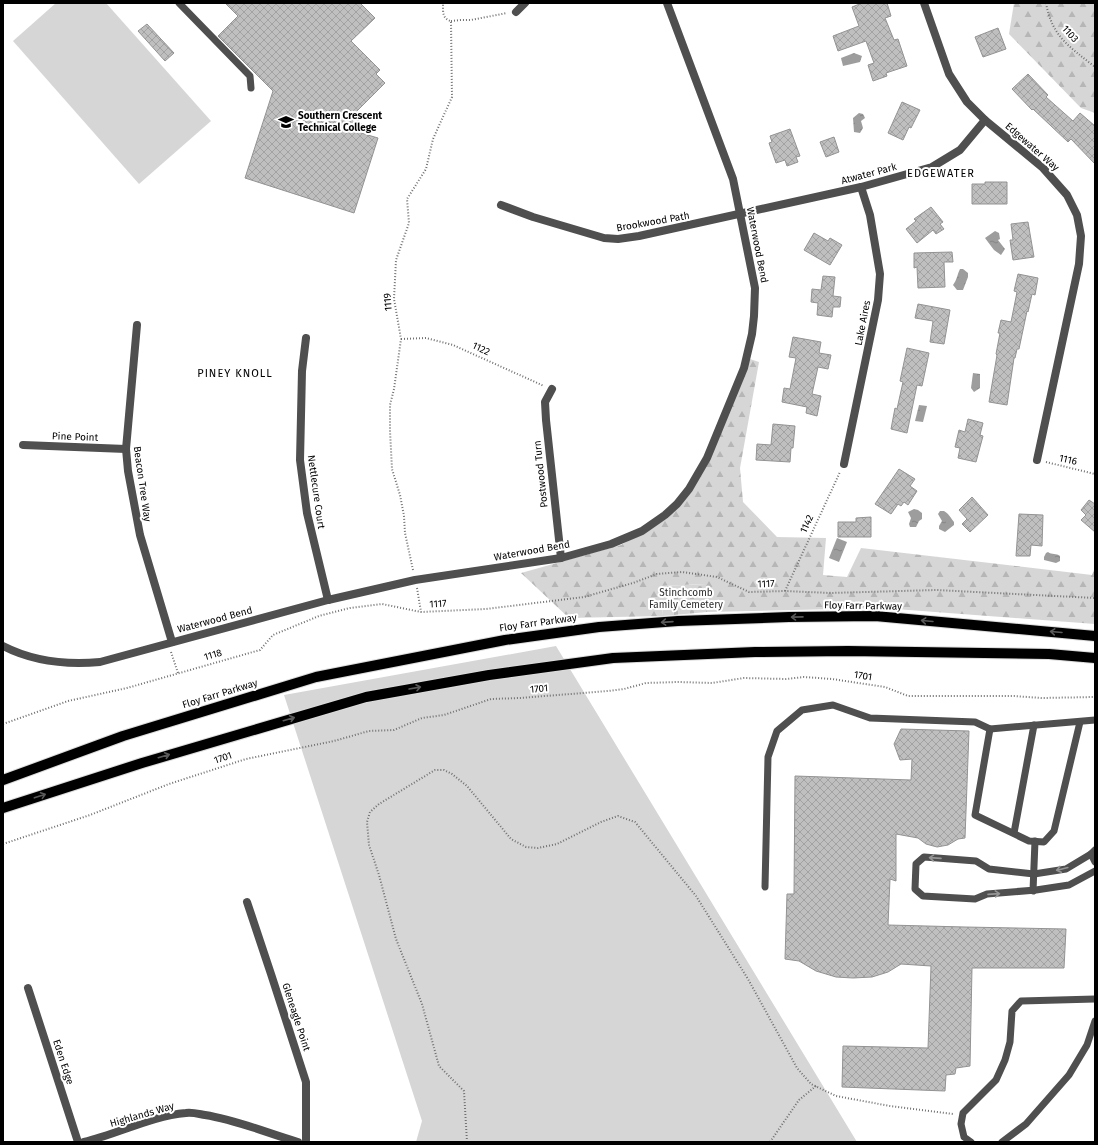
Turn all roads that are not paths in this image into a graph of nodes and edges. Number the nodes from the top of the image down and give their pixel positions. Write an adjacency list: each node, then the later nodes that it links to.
1 (179, 3): 6 (lane)
2 (525, 3): 5 (street)
3 (667, 3): 10 (street, Waterwood Bend)
4 (924, 3): 7 (street, Edgewater Way)
5 (516, 12)
6 (252, 88)
7 (985, 120): 8 (street, Atwater Park); 16 (street, Edgewater Way)
8 (862, 187): 10 (street, Atwater Park); 17 (street, Lake Aires)
9 (501, 205): 10 (street, Brookwood Path)
10 (741, 215): 18 (street, Waterwood Bend)
11 (137, 325): 15 (street, Beacon Tree Way)
12 (306, 338): 19 (street, Nettlecure Court)
13 (552, 389): 18 (street, Postwood Turn)
14 (23, 445): 15 (street, Pine Point)
15 (126, 448): 21 (street, Beacon Tree Way)
16 (1037, 460)
17 (844, 464)
18 (561, 558): 19 (street, Waterwood Bend)
19 (328, 600): 21 (street, Waterwood Bend)
20 (1095, 636): 28 (main road, Floy Farr Parkway, one-way to 28)
21 (170, 642): 22 (street, Waterwood Bend)
22 (3, 646)
23 (1095, 658): 29 (main road, one-way to 23)
24 (1095, 720): 25 (lane)
25 (1080, 722): 26 (lane); 31 (lane)
26 (1034, 725): 27 (lane); 30 (lane)
27 (990, 729): 30 (lane); 36 (lane)
28 (3, 780)
29 (3, 808)
30 (1014, 833): 31 (lane)
31 (1035, 841): 35 (lane)
32 (1093, 852): 33 (lane); 35 (lane, one-way to 35)
33 (1095, 862)
34 (1095, 871): 37 (lane)
35 (1034, 874): 37 (lane); 37 (lane, one-way to 37)
36 (765, 887)
37 (1033, 891)
38 (247, 902): 45 (street, Gleneagle Point)
39 (28, 988): 42 (street, Eden Edge)
40 (1095, 999): 46 (lane)
41 (1095, 1021): 47 (lane)
42 (78, 1142)
43 (84, 1142): 44 (street, Highlands Way)
44 (298, 1142)
45 (306, 1142)
46 (971, 1142)
47 (1002, 1142)

